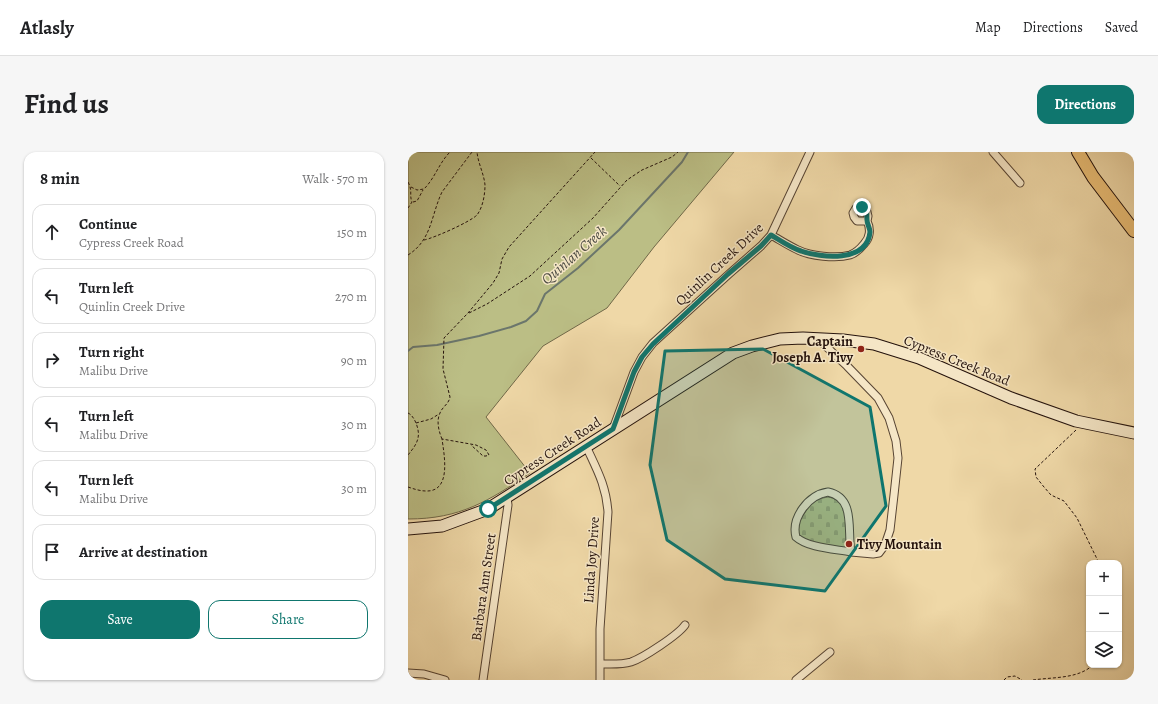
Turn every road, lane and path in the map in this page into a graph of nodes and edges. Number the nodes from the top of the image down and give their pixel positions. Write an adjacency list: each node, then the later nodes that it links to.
1 (450, 152): 14 (path)
2 (472, 152): 20 (path)
3 (477, 152): 20 (path)
4 (595, 152): 9 (path)
5 (678, 152): 12 (path)
6 (810, 152): 19 (street, Quinlin Creek Drive)
7 (993, 152): 11 (street)
8 (1078, 152): 18 (main road)
9 (590, 158): 12 (path); 22 (path)
10 (408, 182): 13 (path)
11 (1020, 183)
12 (621, 186): 22 (path)
13 (411, 188): 14 (path); 15 (path)
14 (424, 189): 15 (path)
15 (412, 202): 16 (path)
16 (408, 208)
17 (867, 221): 19 (street)
18 (1134, 231)
19 (771, 235): 28 (street, Quinlin Creek Drive)
20 (424, 240): 21 (path)
21 (408, 255)
22 (468, 313): 25 (path)
23 (817, 338): 27 (main road, Cypress Creek Road); 28 (main road, Cypress Creek Road); 37 (street)
24 (408, 413): 26 (path)
25 (440, 413): 26 (path); 30 (path)
26 (415, 423): 33 (path)
27 (1084, 423): 29 (main road, Cypress Creek Road); 38 (path)
28 (613, 429): 32 (main road, Cypress Creek Road)
29 (1134, 433)
30 (442, 439): 31 (path); 34 (path)
31 (471, 445): 31 (path)
32 (586, 446): 35 (main road, Cypress Creek Road); 41 (street, Linda Joy Drive)
33 (408, 455)
34 (408, 487)
35 (507, 498): 36 (main road, Cypress Creek Road); 45 (street, Barbara Ann Street)
36 (408, 531)
37 (851, 552): 37 (street)
38 (1098, 560)
39 (685, 625): 41 (street)
40 (830, 652): 47 (street)
41 (600, 664): 46 (street, Linda Joy Drive)
42 (1088, 668): 50 (path)
43 (408, 673): 44 (street)
44 (445, 680)
45 (483, 680)
46 (600, 680)
47 (796, 680)
48 (1004, 680): 49 (path)
49 (1022, 680)
50 (1033, 680)

